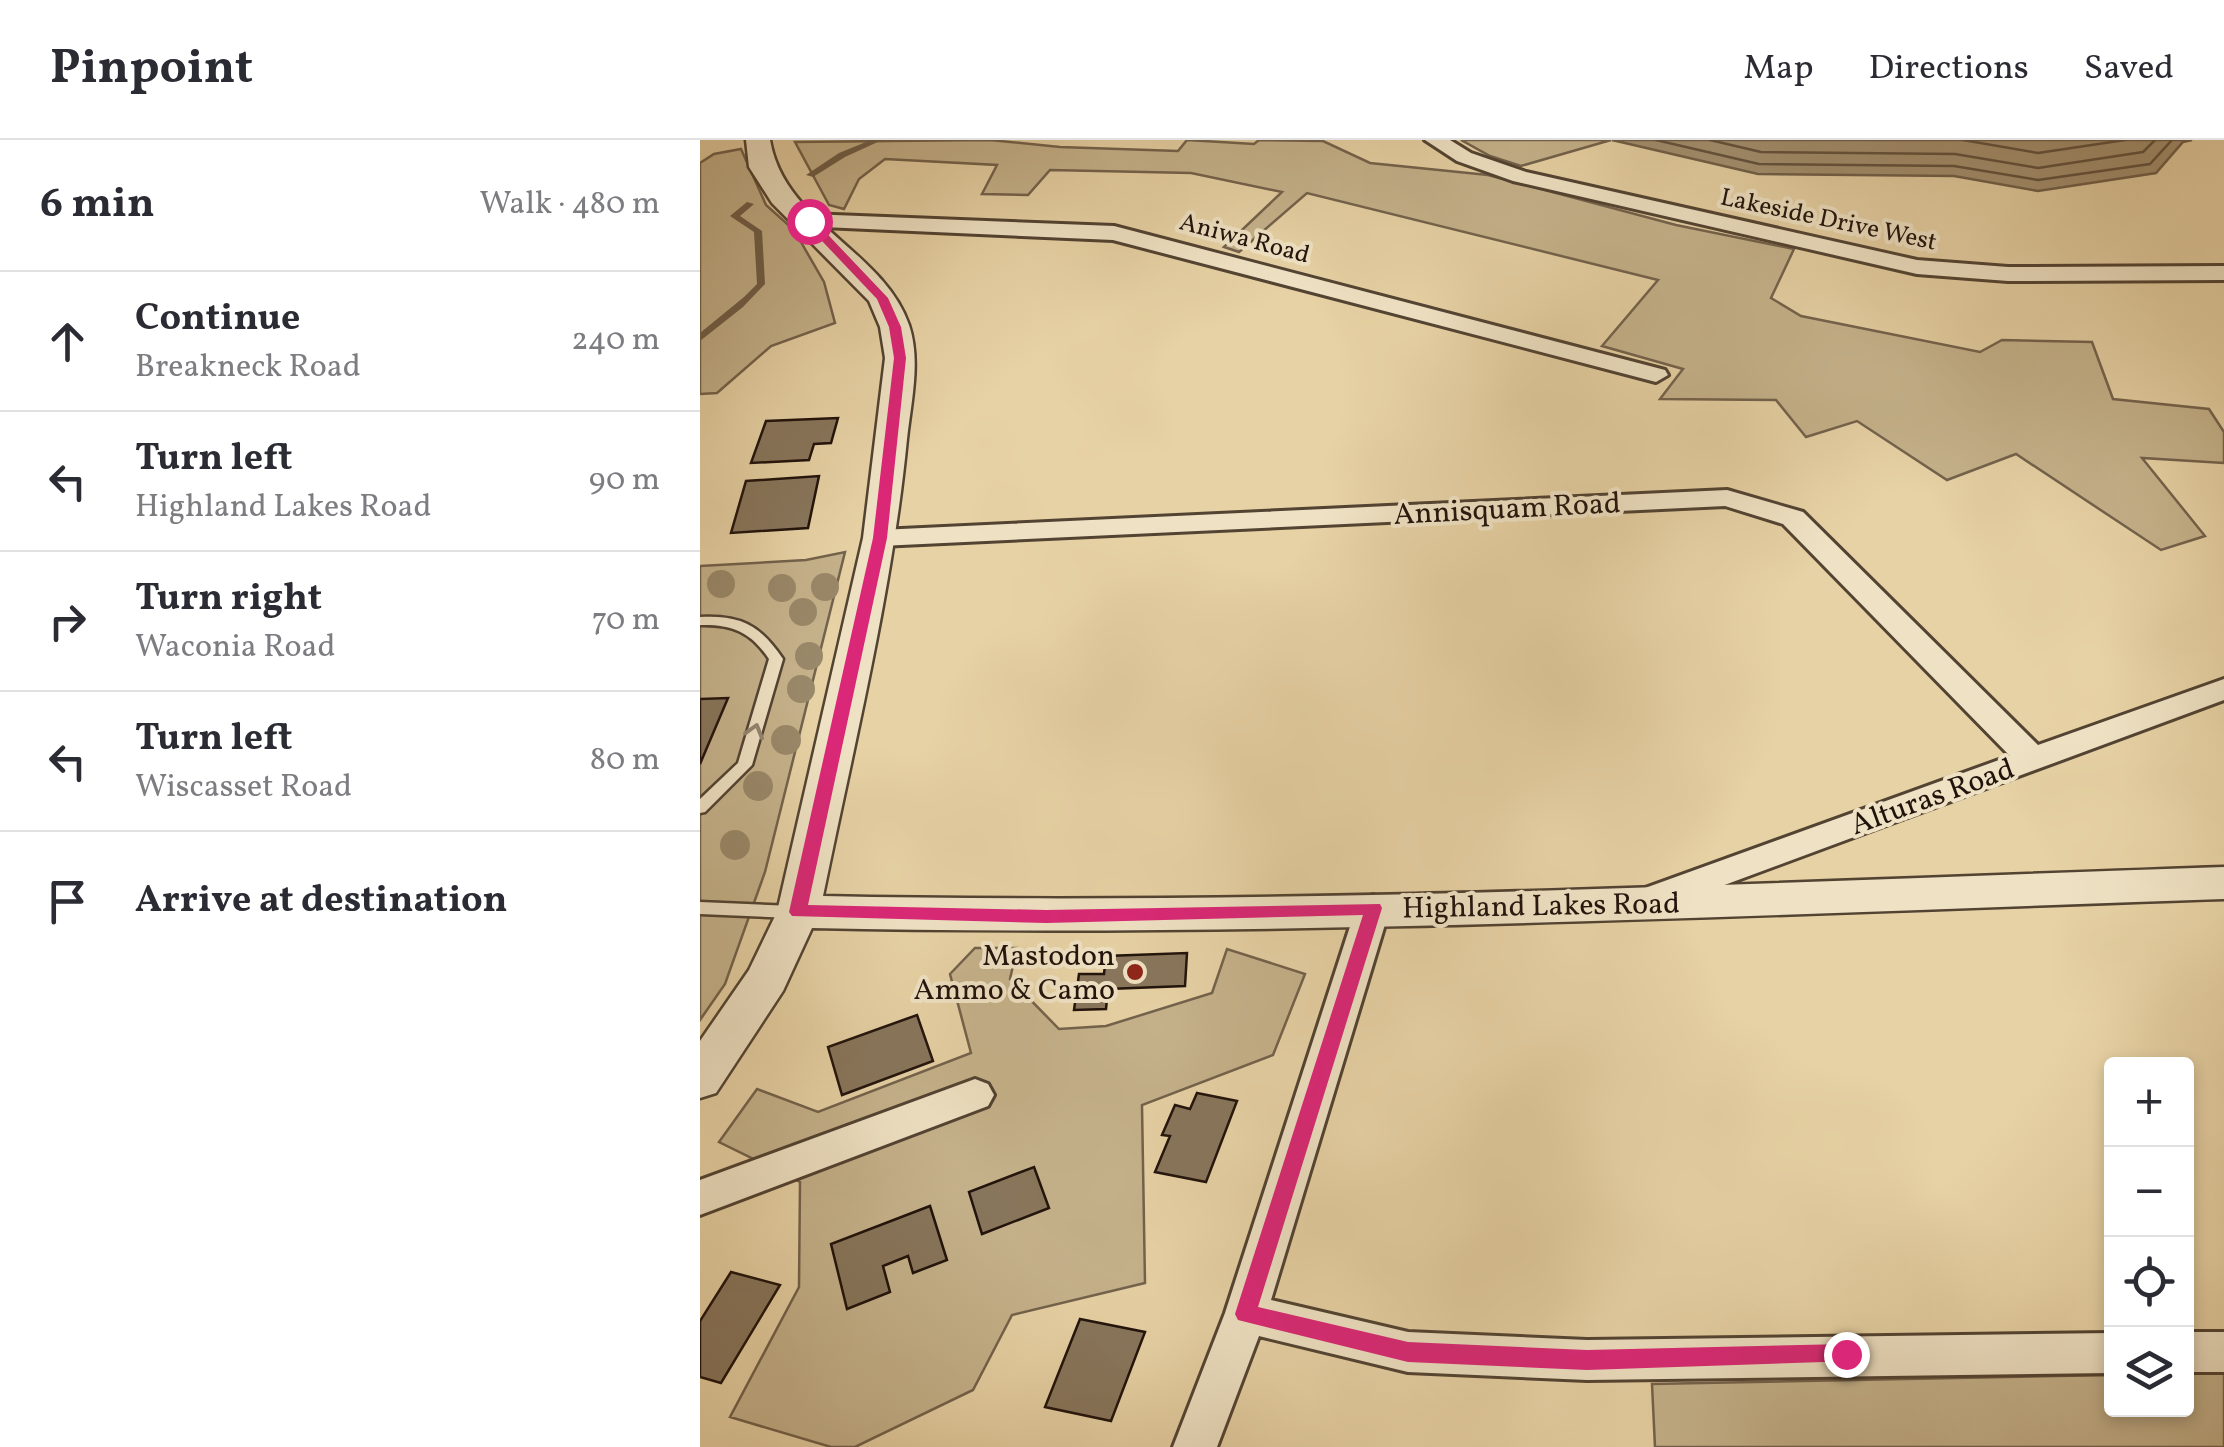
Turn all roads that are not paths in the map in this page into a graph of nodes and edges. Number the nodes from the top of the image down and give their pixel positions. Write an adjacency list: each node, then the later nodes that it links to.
1 (758, 140): 3 (street)
2 (1435, 140): 4 (street, Lakeside Drive West)
3 (809, 221): 5 (street, Aniwa Road); 6 (street)
4 (2224, 273)
5 (1656, 376)
6 (880, 538): 9 (street, Annisquam Road); 15 (street)
7 (700, 621): 10 (lane, one-way to 7)
8 (2224, 689): 9 (street, Alturas Road)
9 (2032, 759): 12 (street, Alturas Road)
10 (700, 808)
11 (2224, 882): 12 (street, Highland Lakes Road)
12 (1640, 904): 14 (street, Highland Lakes Road)
13 (700, 908): 15 (lane)
14 (1374, 908): 15 (street, Highland Lakes Road); 19 (street)
15 (798, 912): 16 (street)
16 (700, 1079)
17 (974, 1094): 18 (street)
18 (700, 1198)
19 (1246, 1314): 20 (street); 23 (street)
20 (2104, 1352)
21 (2194, 1352): 22 (street)
22 (2224, 1352)
23 (1194, 1447)

